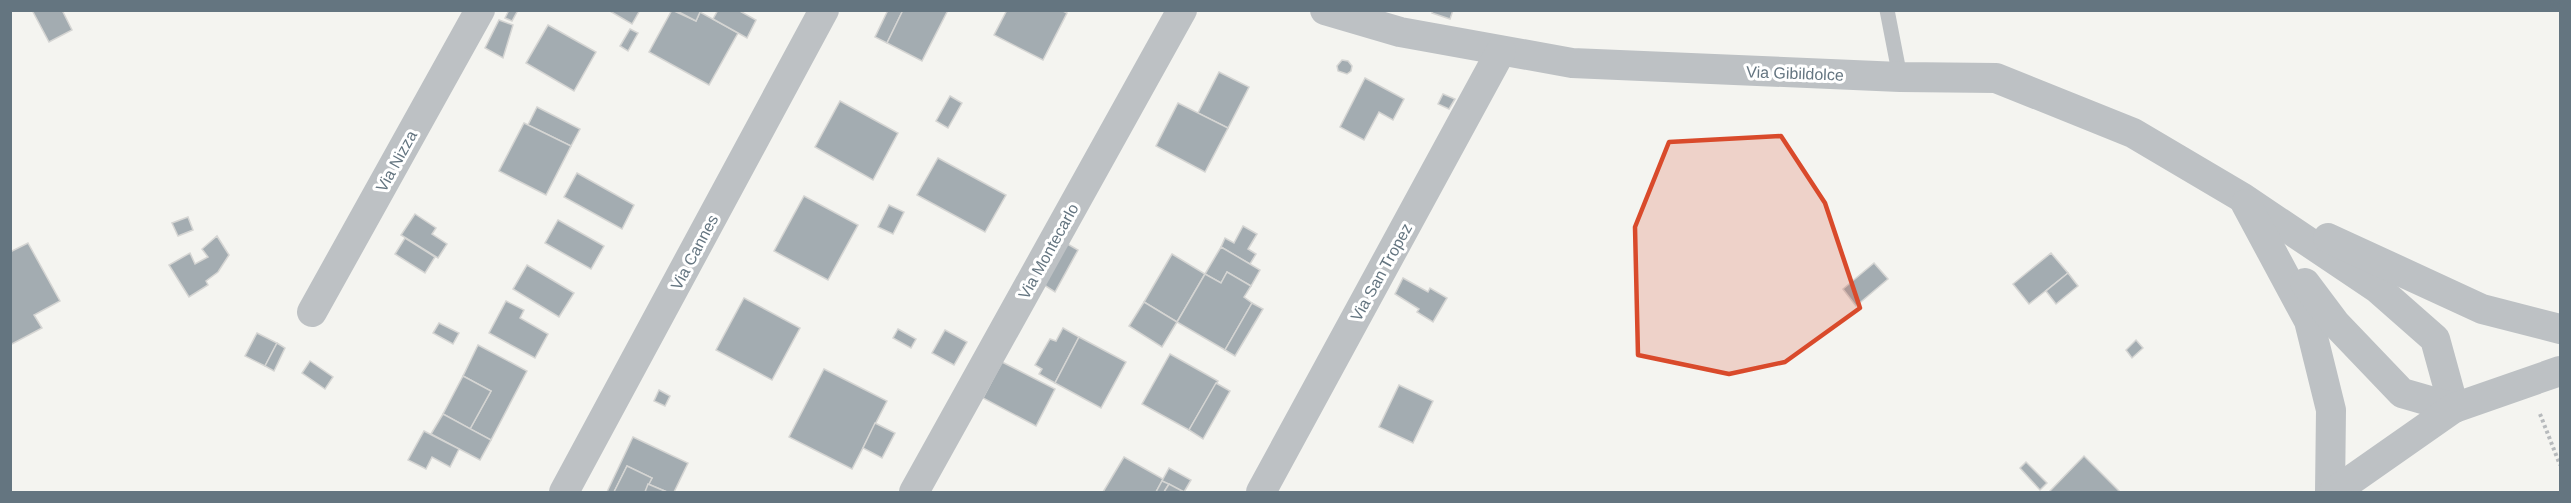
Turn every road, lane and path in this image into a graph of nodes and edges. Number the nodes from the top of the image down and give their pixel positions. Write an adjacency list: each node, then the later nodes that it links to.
1 (480, 10): 9 (street, Via Nizza)
2 (824, 10): 15 (street, Via Cannes)
3 (1182, 10): 16 (street, Via Montecarlo)
4 (1325, 10): 6 (street, Via Gibildolce)
5 (1887, 10): 7 (lane)
6 (1501, 51): 7 (street, Via Gibildolce); 17 (street, Via San Tropez)
7 (1900, 77): 8 (street, Via Gibildolce)
8 (2243, 198): 10 (street); 13 (street); 13 (street); 18 (street)
9 (312, 312)
10 (2560, 329)
11 (2560, 371): 12 (street)
12 (2527, 383): 13 (street); 14 (path)
13 (2454, 408): 18 (street)
14 (2560, 465)
15 (564, 492)
16 (914, 492)
17 (1261, 492)
18 (2332, 492)

